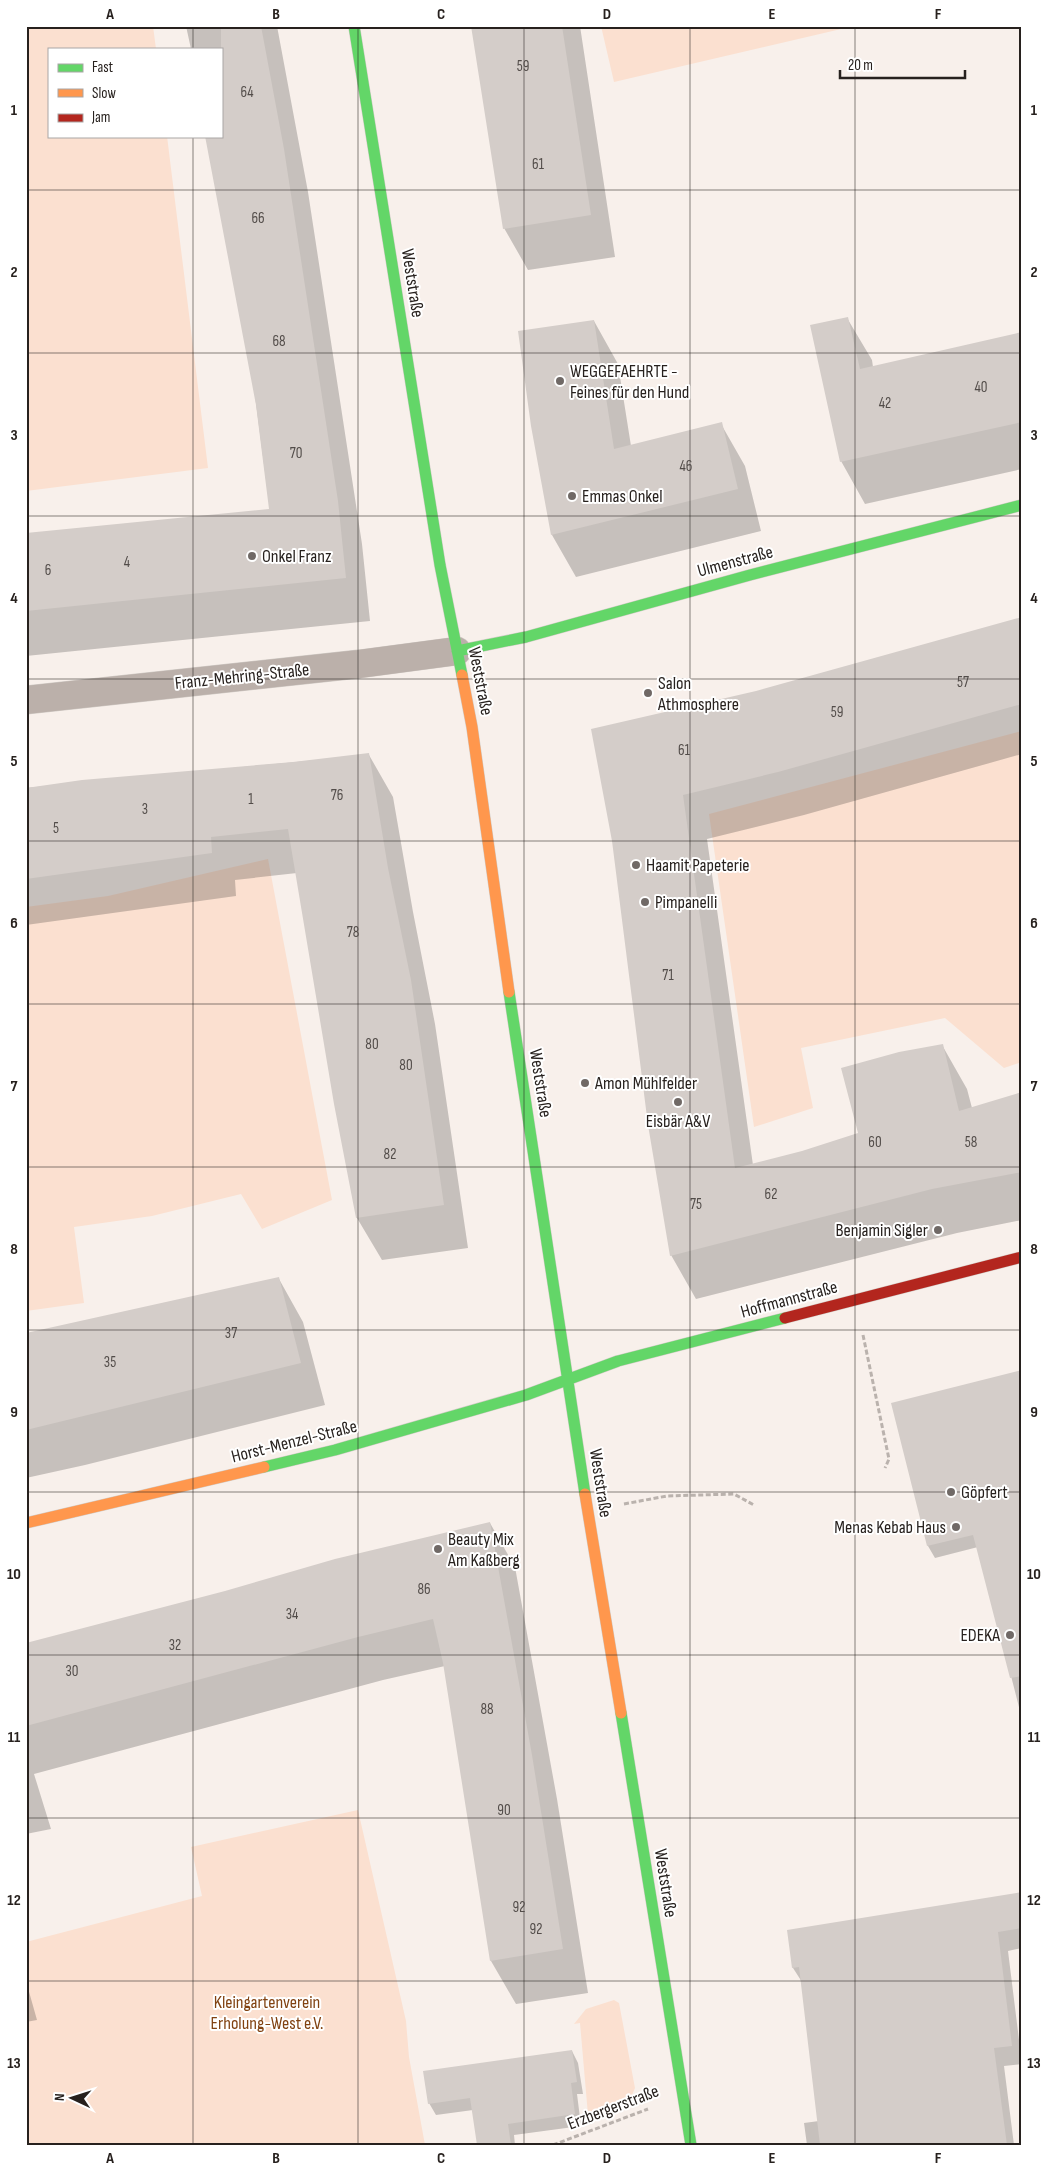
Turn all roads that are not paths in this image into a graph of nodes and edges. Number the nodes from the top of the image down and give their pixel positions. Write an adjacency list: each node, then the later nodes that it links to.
1 (354, 26): 3 (street, Weststraße)
2 (1022, 505): 3 (street, Ulmenstraße)
3 (457, 651): 4 (street, Franz-Mehring-Straße); 6 (street, Weststraße)
4 (26, 700)
5 (1022, 1256): 6 (street, Hoffmannstraße)
6 (567, 1381): 7 (street, Horst-Menzel-Straße); 8 (street, Weststraße)
7 (26, 1523)
8 (691, 2145)

